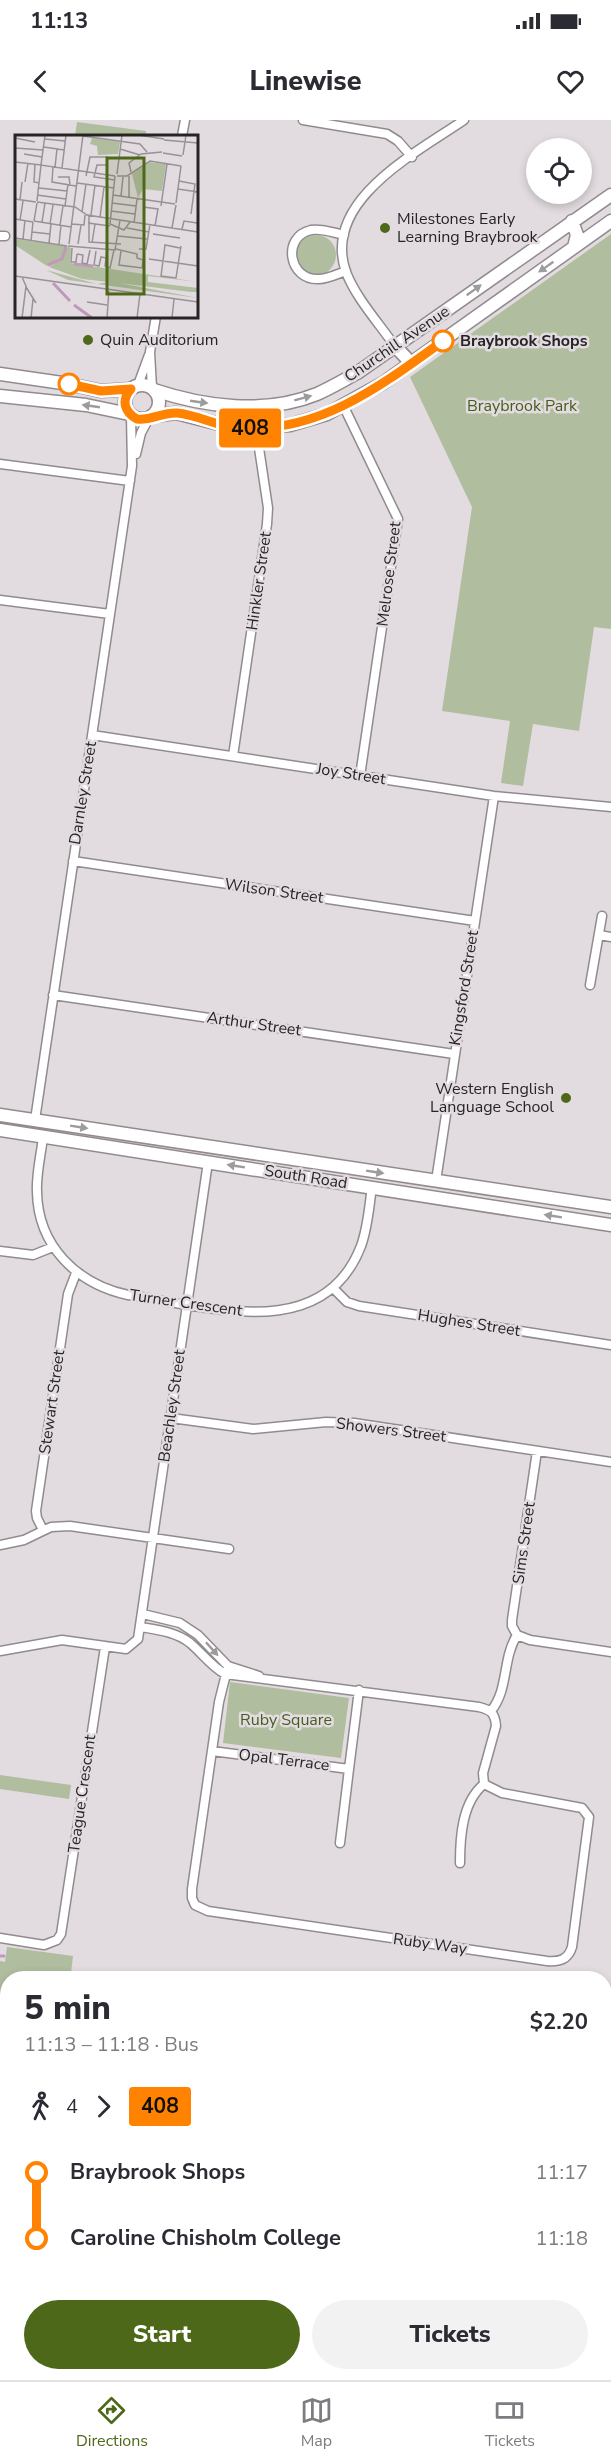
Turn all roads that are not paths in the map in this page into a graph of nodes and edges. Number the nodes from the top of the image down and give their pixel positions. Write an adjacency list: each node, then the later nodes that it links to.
1 (185, 120): 4 (street)
2 (303, 120): 5 (street)
3 (464, 120): 5 (street)
4 (182, 135)
5 (412, 157): 9 (street)
6 (611, 195): 7 (main road, Churchill Avenue)
7 (572, 221): 10 (main road); 13 (main road, Churchill Avenue, one-way to 7)
8 (611, 221): 10 (main road, Churchill Avenue)
9 (344, 235): 11 (street); 11 (street)
10 (574, 247): 15 (main road, Churchill Avenue, one-way to 15)
11 (346, 271): 13 (street)
12 (156, 318): 14 (street)
13 (394, 345): 15 (main road); 17 (main road, Churchill Avenue)
14 (150, 352): 18 (street); 19 (street)
15 (411, 363): 22 (main road, Churchill Avenue)
16 (0, 374): 18 (main road)
17 (334, 386): 21 (main road, Churchill Avenue, one-way to 17); 22 (main road, Melrose Street)
18 (134, 387): 19 (main road); 23 (main road)
19 (153, 389): 21 (main road, Churchill Avenue, one-way to 21); 24 (main road)
20 (0, 396): 23 (main road, one-way to 20)
21 (255, 406): 25 (main road, Hinkler Street)
22 (344, 406): 25 (main road, Churchill Avenue); 33 (street, Melrose Street)
23 (130, 415): 24 (main road); 27 (street, Darnley Street)
24 (151, 417): 25 (main road, Churchill Avenue); 27 (street, Darnley Street)
25 (256, 428): 32 (street, Hinkler Street)
26 (0, 464): 28 (street)
27 (132, 465): 28 (street, Darnley Street)
28 (130, 481): 30 (street, Darnley Street)
29 (0, 600): 30 (street)
30 (110, 614): 31 (street, Darnley Street)
31 (92, 735): 32 (street, Joy Street); 36 (street, Darnley Street)
32 (233, 756): 33 (street, Joy Street)
33 (360, 776): 34 (street, Joy Street)
34 (494, 796): 35 (street, Joy Street); 38 (street, Kingsford Street)
35 (611, 807)
36 (73, 861): 38 (street, Wilson Street); 42 (street, Darnley Street)
37 (602, 916): 39 (street)
38 (475, 921): 43 (street, Kingsford Street)
39 (599, 935): 40 (street); 41 (street)
40 (611, 937)
41 (590, 986)
42 (53, 994): 43 (street, Arthur Street); 45 (street, Darnley Street)
43 (454, 1053): 50 (street, Kingsford Street)
44 (0, 1115): 45 (main road, South Road)
45 (35, 1120): 47 (main road); 48 (main road, South Road, one-way to 48)
46 (0, 1130): 47 (main road, South Road)
47 (43, 1137): 49 (main road, South Road); 55 (street, Turner Crescent)
48 (206, 1147): 49 (main road); 50 (main road, South Road, one-way to 50)
49 (208, 1162): 51 (main road, South Road, one-way to 49); 59 (street, Beachley Street)
50 (436, 1181): 52 (main road); 53 (main road, South Road)
51 (372, 1187): 52 (main road, South Road); 58 (street, Turner Crescent)
52 (434, 1197): 54 (main road, South Road, one-way to 52)
53 (611, 1207)
54 (611, 1225)
55 (53, 1247): 56 (street); 57 (street, Turner Crescent)
56 (0, 1251)
57 (76, 1273): 59 (street, Turner Crescent); 64 (street, Stewart Street)
58 (333, 1288): 59 (street, Turner Crescent); 60 (street, Hughes Street)
59 (187, 1303): 61 (street, Beachley Street)
60 (611, 1345)
61 (171, 1418): 62 (street, Showers Street); 65 (street, Beachley Street)
62 (537, 1451): 63 (street, Showers Street); 71 (street, Sims Street)
63 (611, 1462)
64 (43, 1530): 65 (street); 66 (street)
65 (153, 1538): 67 (street); 68 (street, Beachley Street)
66 (0, 1545)
67 (229, 1550)
68 (143, 1614): 69 (street, Beachley Street); 70 (street)
69 (141, 1627): 72 (street); 73 (street, Beachley Street)
70 (198, 1635): 72 (street); 76 (street, one-way to 76)
71 (517, 1635): 75 (street); 78 (street)
72 (190, 1643): 76 (street)
73 (105, 1647): 74 (street); 84 (street, Teague Crescent)
74 (0, 1651)
75 (611, 1652)
76 (227, 1670): 77 (street); 79 (street, Ruby Way)
77 (359, 1690): 78 (street); 80 (street, Opal Terrace)
78 (491, 1711): 81 (street)
79 (212, 1751): 80 (street, Opal Terrace); 81 (street, Ruby Way)
80 (349, 1769): 82 (street)
81 (484, 1784): 83 (street)
82 (340, 1843)
83 (460, 1863)
84 (0, 1938)

